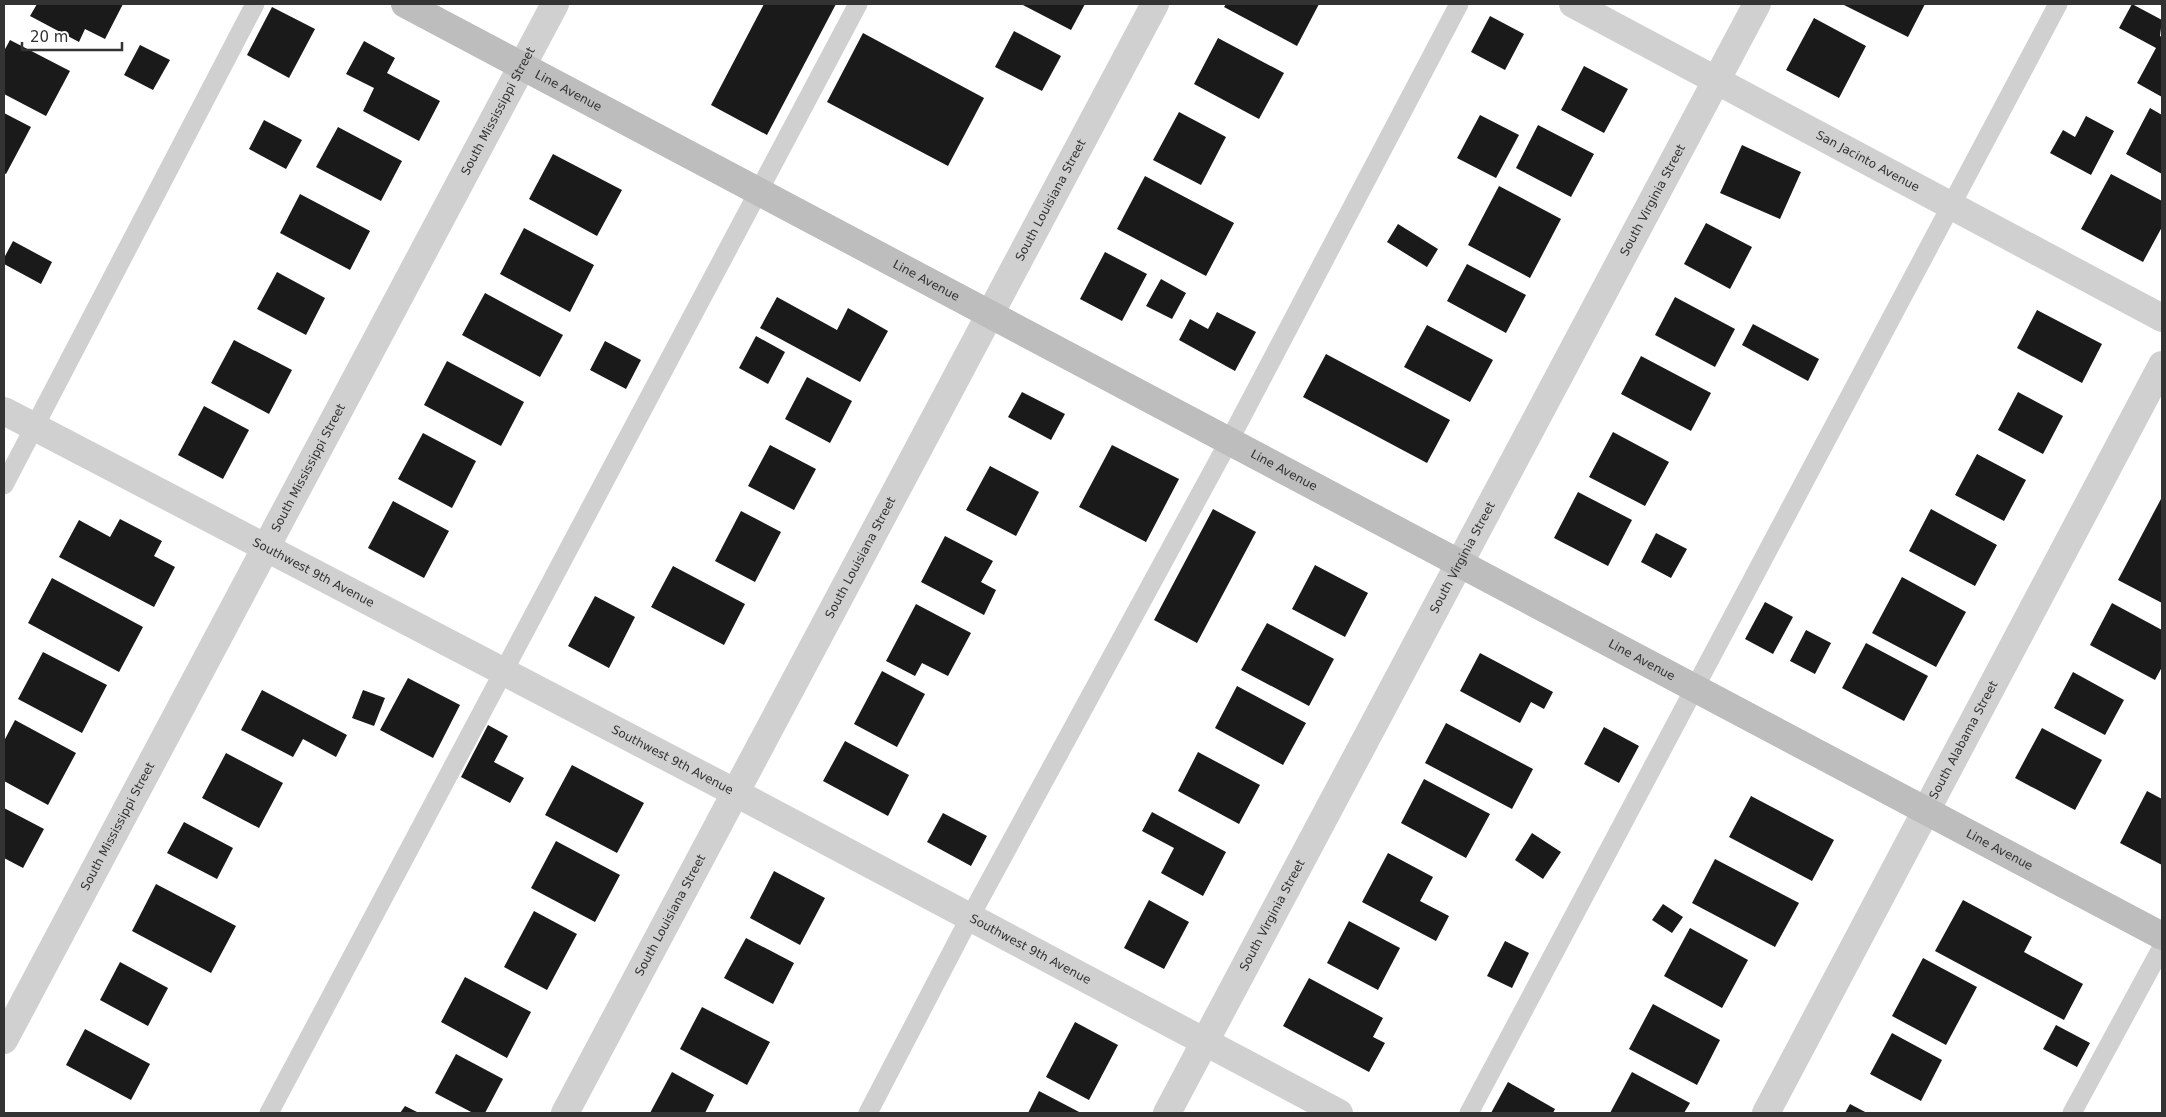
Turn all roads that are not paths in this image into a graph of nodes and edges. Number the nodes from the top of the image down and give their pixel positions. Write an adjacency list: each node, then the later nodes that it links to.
1 (255, 4): 18 (lane)
2 (405, 4): 10 (main road, Line Avenue)
3 (556, 4): 10 (street, South Mississippi Street)
4 (858, 4): 12 (lane)
5 (1155, 4): 14 (street, South Louisiana Street)
6 (1459, 4): 19 (lane)
7 (1573, 4): 11 (street, San Jacinto Avenue)
8 (1757, 4): 11 (street, South Virginia Street)
9 (2058, 4): 13 (lane)
10 (522, 66): 12 (main road, Line Avenue); 21 (street, South Mississippi Street)
11 (1717, 80): 13 (street, San Jacinto Avenue); 22 (street, South Virginia Street)
12 (759, 192): 14 (main road, Line Avenue); 23 (lane)
13 (1952, 205): 15 (street, San Jacinto Avenue); 24 (lane)
14 (991, 314): 19 (main road, Line Avenue); 25 (street, South Louisiana Street)
15 (2162, 318)
16 (2162, 365): 26 (street, South Alabama Street)
17 (4, 411): 18 (street, Southwest 9th Avenue)
18 (34, 427): 20 (lane); 21 (street, Southwest 9th Avenue)
19 (1229, 441): 22 (main road, Line Avenue); 27 (lane)
20 (4, 485)
21 (266, 549): 23 (street, Southwest 9th Avenue); 30 (street, South Mississippi Street)
22 (1461, 564): 24 (main road, Line Avenue); 31 (street, South Virginia Street)
23 (504, 673): 25 (street, Southwest 9th Avenue); 32 (lane)
24 (1695, 688): 26 (main road, Line Avenue); 37 (lane)
25 (736, 793): 27 (street, Southwest 9th Avenue); 33 (street, South Louisiana Street)
26 (1927, 811): 28 (main road, Line Avenue); 38 (street, South Alabama Street)
27 (970, 917): 31 (street, Southwest 9th Avenue); 34 (lane)
28 (2162, 936)
29 (2162, 947): 39 (lane)
30 (4, 1040)
31 (1205, 1042): 35 (street, South Virginia Street); 36 (street, Southwest 9th Avenue)
32 (269, 1113)
33 (565, 1113)
34 (868, 1113)
35 (1167, 1113)
36 (1339, 1113)
37 (1469, 1113)
38 (1766, 1113)
39 (2072, 1113)

